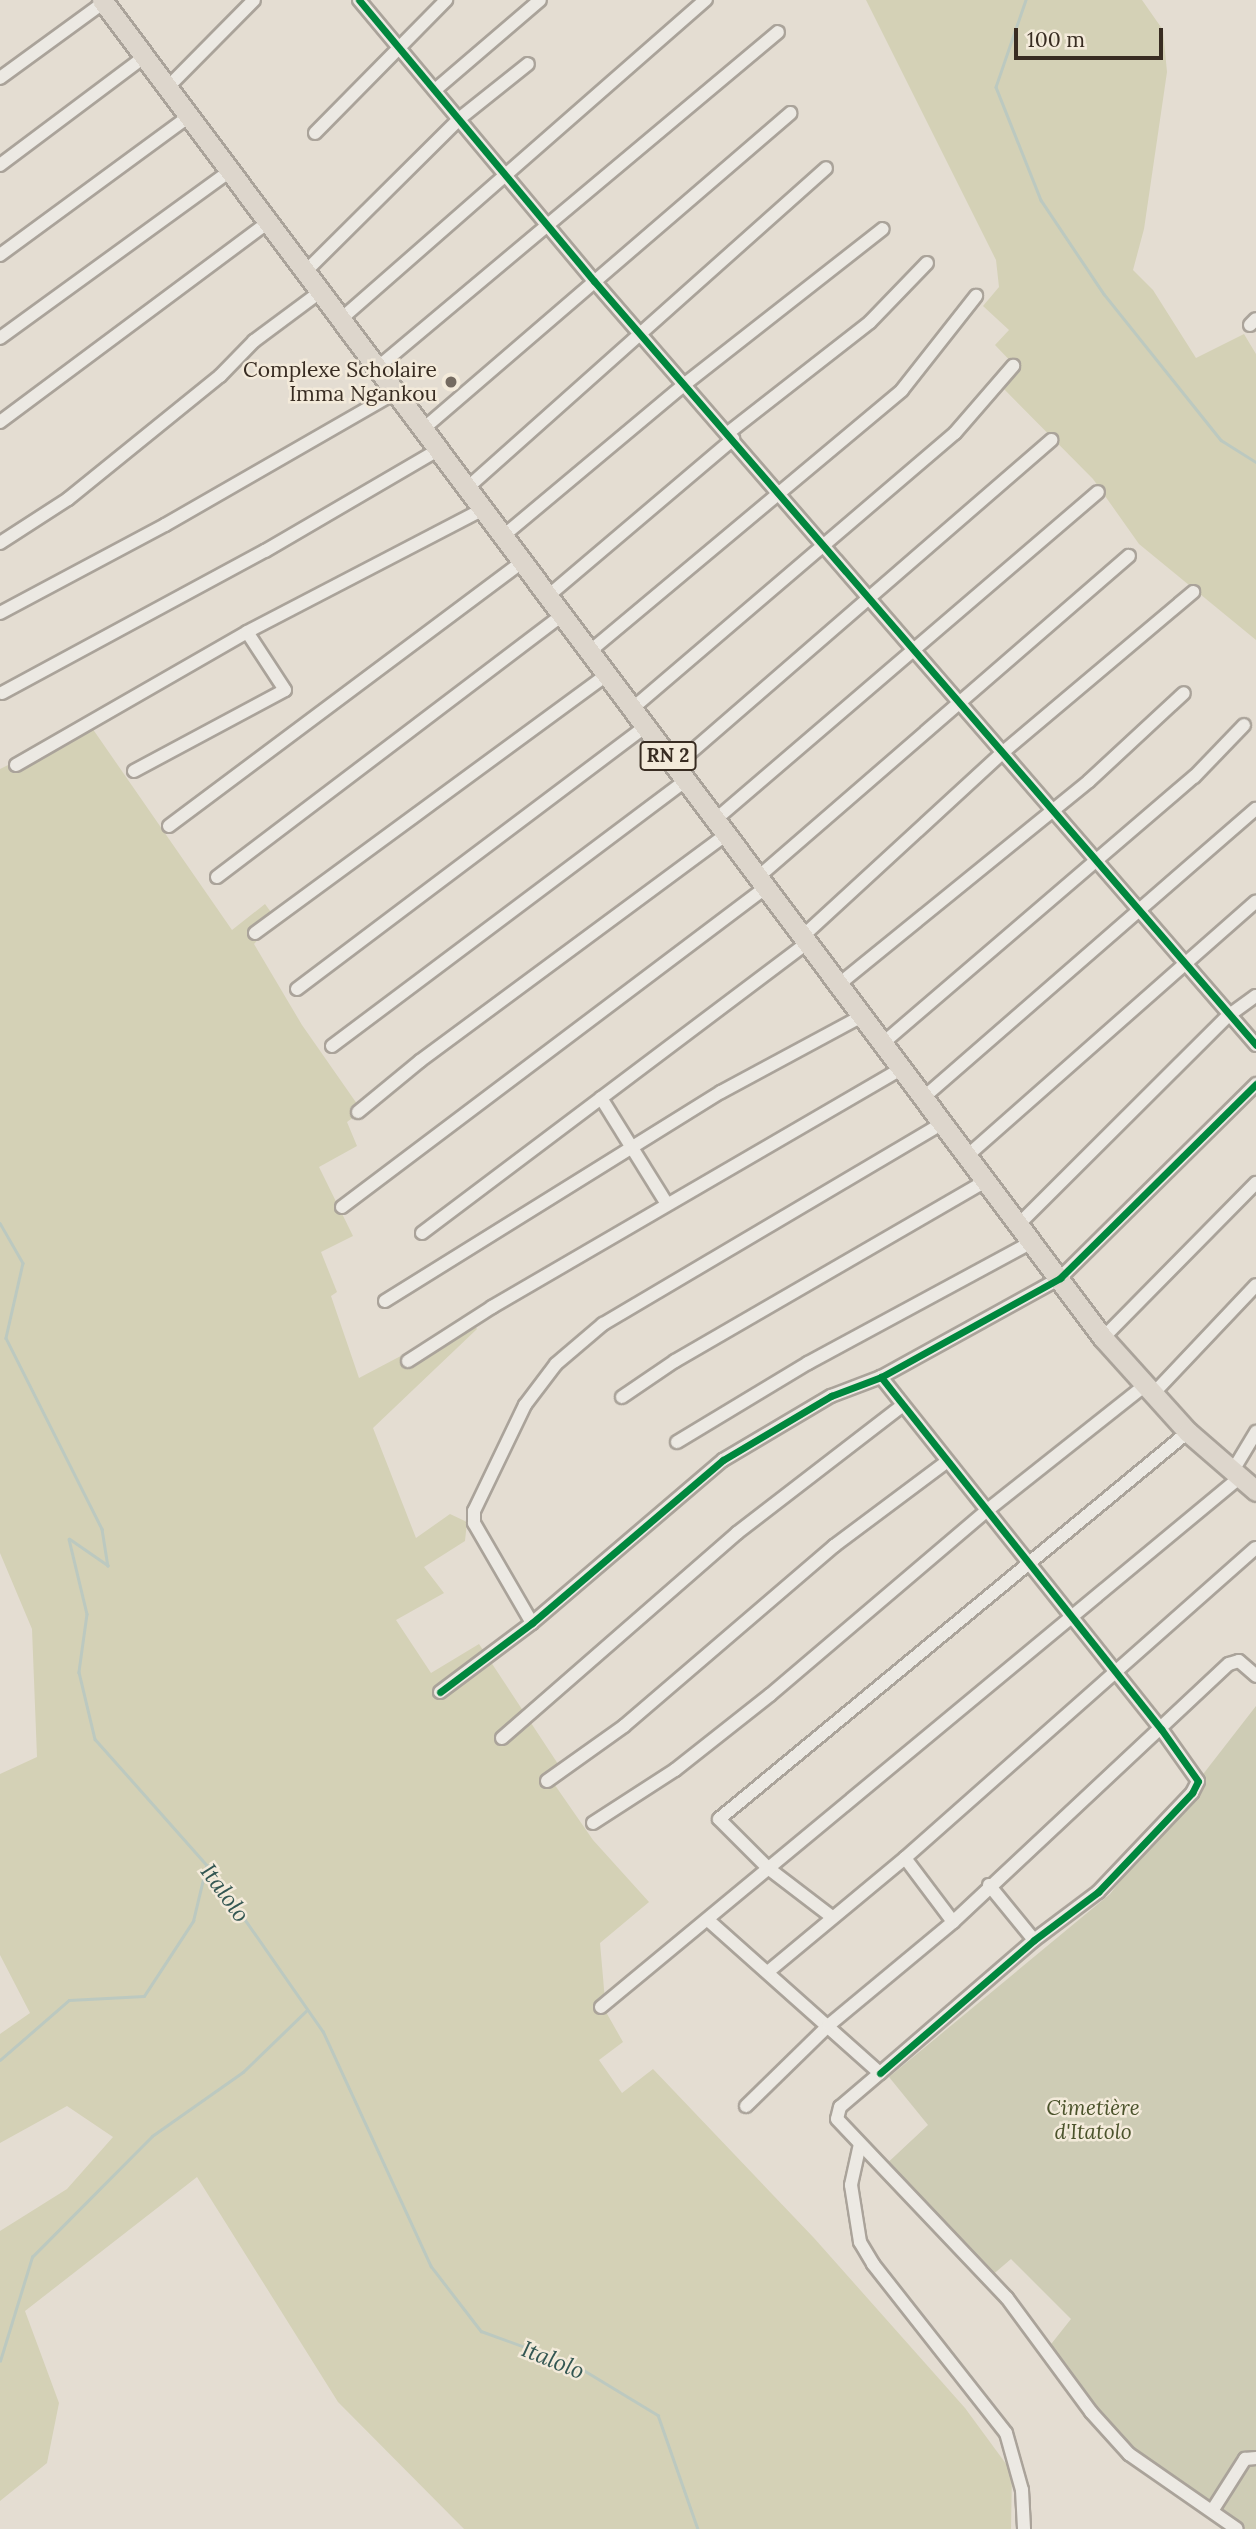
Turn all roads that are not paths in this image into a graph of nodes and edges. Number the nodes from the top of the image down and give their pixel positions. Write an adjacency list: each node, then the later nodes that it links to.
1 (254, 0): 12 (street)
2 (359, 0): 8 (street)
3 (446, 0): 8 (street)
4 (540, 0): 13 (street)
5 (706, 0): 21 (street)
6 (104, 1): 9 (highway, RN 2); 11 (street)
7 (778, 32): 23 (street)
8 (398, 45): 13 (street); 17 (street)
9 (144, 57): 12 (highway, RN 2); 18 (street)
10 (528, 64): 16 (street)
11 (0, 78)
12 (168, 87): 15 (highway, RN 2)
13 (435, 90): 16 (street)
14 (790, 113): 28 (street)
15 (188, 117): 20 (highway, RN 2); 25 (street)
16 (459, 119): 21 (street); 27 (street)
17 (315, 133)
18 (0, 165)
19 (826, 168): 32 (street)
20 (230, 171): 22 (highway, RN 2); 33 (street)
21 (508, 176): 23 (street); 31 (street)
22 (267, 223): 27 (highway, RN 2); 38 (street)
23 (550, 228): 28 (street); 35 (street)
24 (883, 229): 36 (street)
25 (0, 255)
26 (928, 263): 40 (street)
27 (304, 273): 29 (highway, RN 2)
28 (594, 281): 32 (street); 39 (street)
29 (320, 292): 31 (highway, RN 2); 48 (street)
30 (976, 296): 44 (street)
31 (341, 319): 35 (highway, RN 2)
32 (640, 334): 36 (street); 43 (street)
33 (0, 338)
34 (1013, 366): 49 (street)
35 (377, 368): 37 (highway, RN 2)
36 (685, 384): 40 (street); 47 (street)
37 (395, 393): 39 (highway, RN 2); 55 (street)
38 (0, 422)
39 (422, 430): 42 (highway, RN 2)
40 (730, 436): 44 (street); 53 (street)
41 (1051, 440): 54 (street)
42 (436, 451): 43 (highway, RN 2); 61 (street)
43 (466, 489): 46 (highway, RN 2)
44 (778, 490): 49 (street); 59 (street)
45 (1098, 492): 58 (street)
46 (481, 510): 47 (highway, RN 2); 57 (street)
47 (502, 537): 51 (highway, RN 2)
48 (0, 543)
49 (824, 545): 54 (street); 64 (street)
50 (1129, 556): 63 (street)
51 (522, 562): 53 (highway, RN 2); 73 (street)
52 (1193, 592): 67 (street)
53 (548, 596): 56 (highway, RN 2)
54 (866, 597): 58 (street); 70 (street)
55 (0, 613)
56 (562, 615): 59 (highway, RN 2); 76 (street)
57 (247, 632): 68 (street); 69 (street)
58 (914, 649): 63 (street); 74 (street)
59 (589, 652): 60 (highway, RN 2)
60 (607, 674): 64 (highway, RN 2); 80 (street)
61 (2, 693)
62 (1184, 693): 72 (street)
63 (961, 703): 67 (street); 77 (street)
64 (633, 708): 66 (highway, RN 2)
65 (1244, 725): 75 (street)
66 (646, 726): 70 (highway, RN 2); 84 (street)
67 (1002, 754): 72 (street); 81 (street)
68 (16, 765)
69 (134, 771)
70 (680, 773): 74 (highway, RN 2); 90 (street)
71 (1256, 808): 79 (street)
72 (1051, 810): 75 (street); 83 (street)
73 (169, 826)
74 (720, 827): 77 (highway, RN 2); 95 (street)
75 (1093, 862): 79 (street); 88 (street)
76 (216, 877)
77 (761, 883): 81 (highway, RN 2); 102 (street)
78 (1256, 901): 82 (street)
79 (1138, 912): 82 (street); 94 (street)
80 (255, 933)
81 (805, 940): 83 (highway, RN 2); 93 (street)
82 (1186, 966): 87 (street); 98 (street)
83 (838, 985): 86 (highway, RN 2)
84 (297, 989)
85 (1256, 996): 87 (street)
86 (862, 1016): 88 (highway, RN 2); 97 (street)
87 (1228, 1016): 89 (street); 103 (street)
88 (882, 1044): 91 (highway, RN 2)
89 (1256, 1045)
90 (332, 1046)
91 (900, 1070): 94 (highway, RN 2); 101 (street)
92 (1256, 1084): 106 (street)
93 (601, 1098): 97 (street); 104 (street)
94 (923, 1098): 96 (highway, RN 2)
95 (358, 1112)
96 (943, 1123): 98 (highway, RN 2); 125 (street)
97 (632, 1146): 101 (street); 108 (street)
98 (967, 1156): 99 (highway, RN 2)
99 (985, 1181): 103 (highway, RN 2); 113 (street)
100 (1256, 1183): 109 (street)
101 (667, 1204): 110 (street)
102 (342, 1207)
103 (1019, 1224): 105 (highway, RN 2)
104 (422, 1233)
105 (1032, 1242): 106 (highway, RN 2); 117 (street)
106 (1060, 1278): 109 (highway, RN 2); 111 (street)
107 (1256, 1285): 112 (street)
108 (385, 1301)
109 (1103, 1338): 112 (highway, RN 2)
110 (408, 1361)
111 (881, 1377): 114 (street); 125 (street)
112 (1148, 1390): 115 (highway, RN 2); 121 (street)
113 (622, 1397)
114 (902, 1406): 118 (street); 130 (street)
115 (1188, 1432): 119 (highway, RN 2); 123 (street)
116 (1256, 1432): 119 (street)
117 (677, 1442)
118 (945, 1464): 121 (street); 131 (street)
119 (1236, 1475): 120 (highway, RN 2); 124 (street)
120 (1256, 1491)
121 (985, 1512): 123 (street); 132 (street)
122 (1256, 1548): 126 (street)
123 (1028, 1564): 124 (street); 134 (street)
124 (1071, 1621): 126 (street); 134 (street)
125 (532, 1623): 128 (street)
126 (1115, 1673): 129 (street); 133 (street)
127 (1256, 1676): 129 (street)
128 (440, 1692)
129 (1161, 1729): 135 (street); 139 (street)
130 (502, 1738)
131 (547, 1781)
132 (593, 1824)
133 (905, 1858): 136 (street); 138 (street)
134 (768, 1868): 136 (street); 137 (street)
135 (989, 1885): 138 (street); 139 (street)
136 (832, 1917): 140 (street)
137 (708, 1920): 140 (street); 141 (street)
138 (953, 1922): 142 (street)
139 (1034, 1940): 143 (street)
140 (769, 1971): 142 (street)
141 (601, 2007)
142 (829, 2025): 143 (street); 144 (street)
143 (880, 2073): 145 (street)
144 (746, 2106)
145 (860, 2144): 147 (street); 148 (street)
146 (1256, 2458): 147 (street)
147 (1212, 2511): 149 (street)
148 (1024, 2529)
149 (1237, 2529)

